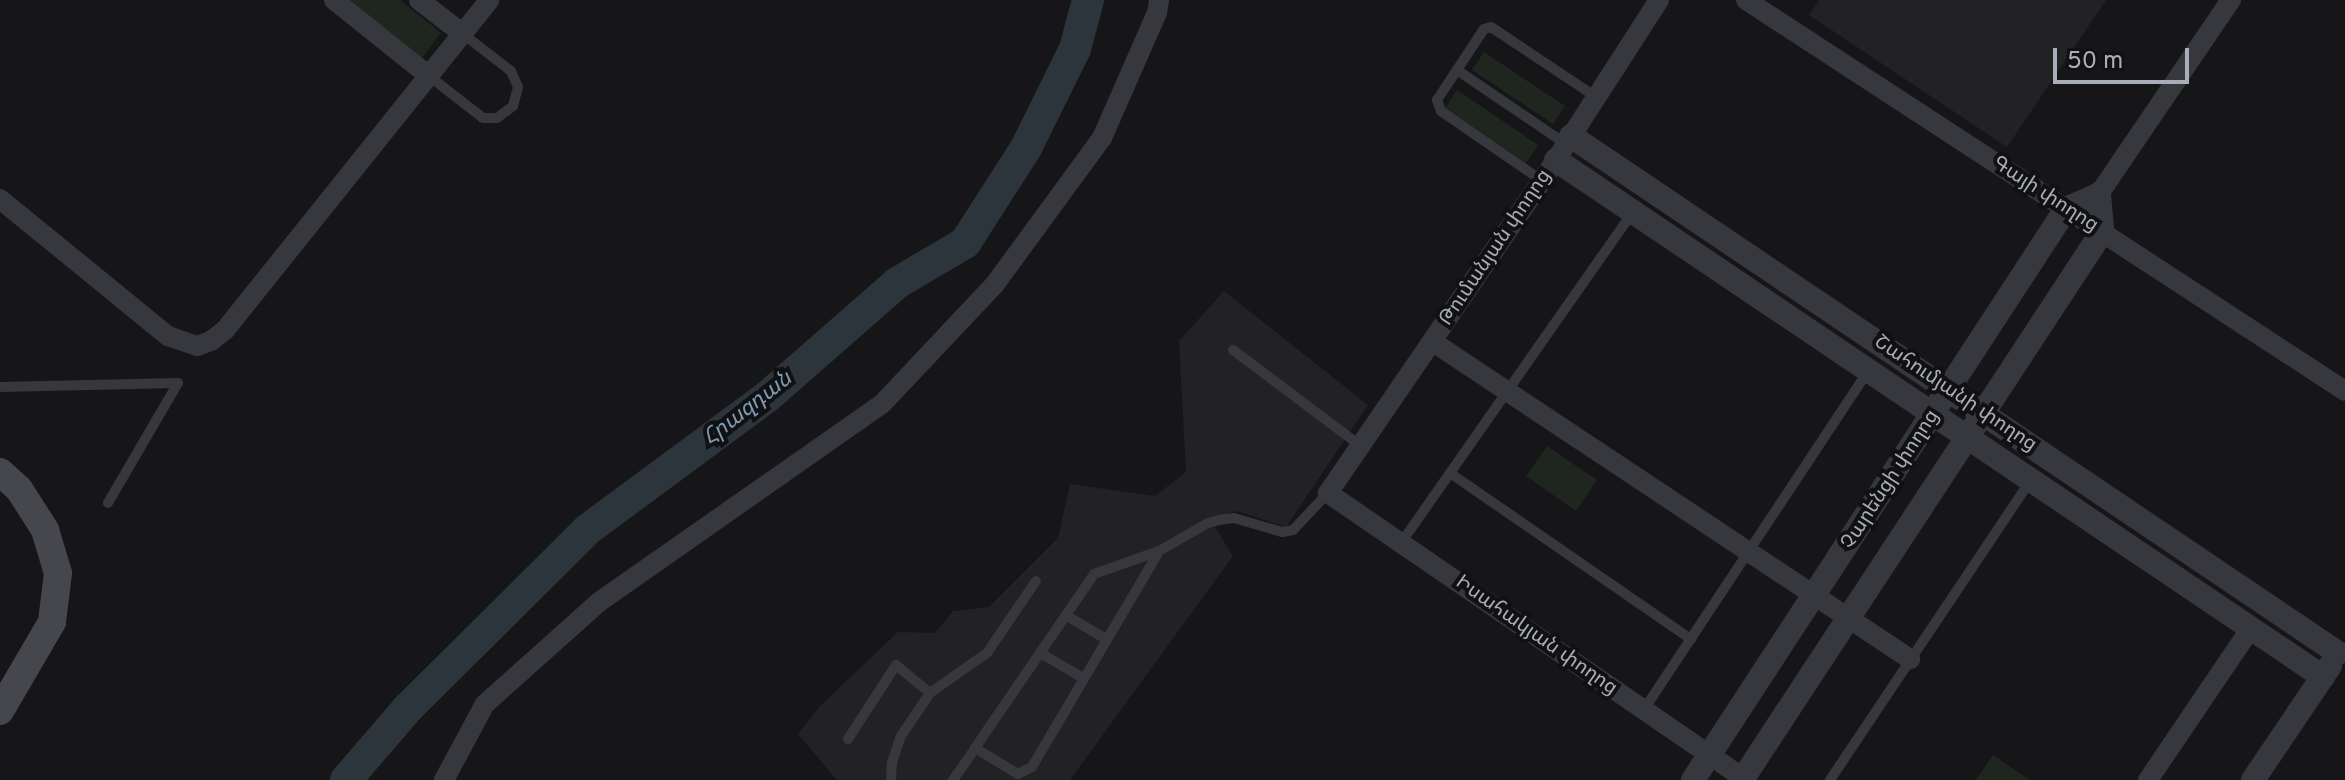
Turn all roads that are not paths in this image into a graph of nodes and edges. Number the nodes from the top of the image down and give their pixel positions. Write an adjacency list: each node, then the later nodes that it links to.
1 (334, 0): 10 (street)
2 (419, 0): 8 (street)
3 (489, 0): 8 (street)
4 (1159, 0): 56 (street)
5 (1659, 0): 11 (street, Թումանյան փողոց)
6 (1746, 0): 15 (street, Գայի փողոց)
7 (2231, 0): 13 (street)
8 (463, 34): 10 (street); 10 (lane)
9 (1457, 70): 11 (lane); 12 (lane); 12 (lane)
10 (429, 76): 14 (street)
11 (1596, 97): 12 (street, Թումանյան փողոց)
12 (1559, 155): 16 (street, Շահումյանի փողոց); 18 (street, Թումանյան փողոց); 23 (street, Շահումյանի փողոց)
13 (2099, 194): 15 (street); 17 (street)
14 (0, 199)
15 (2066, 209): 17 (street, Գայի փողոց); 23 (street, Չարենցի փողոց)
16 (1633, 212): 20 (street, Շահումյանի փողոց); 22 (lane)
17 (2102, 232): 24 (street, Գայի փողոց); 25 (street, Չարենցի փողոց)
18 (1433, 342): 22 (street); 28 (street, Թումանյան փողոց)
19 (1233, 350): 28 (lane)
20 (1868, 370): 26 (street, Շահումյանի փողոց); 36 (lane)
21 (0, 387): 33 (lane)
22 (1508, 391): 30 (lane); 36 (street)
23 (1949, 391): 25 (street, Շահումյանի փողոց); 26 (street, Չարենցի փողոց)
24 (2345, 391)
25 (1981, 412): 27 (street, Չարենցի փողոց); 44 (street, Շահումյանի փողոց)
26 (1934, 415): 27 (street, Շահումյանի փողոց); 38 (street, Չարենցի փողոց)
27 (1966, 436): 31 (street, Շահումյանի փողոց); 40 (street, Չարենցի փողոց)
28 (1362, 447): 32 (street, Թումանյան փողոց)
29 (0, 472): 50 (main road)
30 (1450, 473): 34 (lane); 43 (lane)
31 (2031, 480): 41 (street, Շահումյանի փողոց); 46 (lane)
32 (1328, 493): 34 (street, Իսահակյան փողոց); 35 (lane)
33 (108, 503)
34 (1401, 543): 51 (street, Իսահակյան փողոց)
35 (1159, 551): 39 (lane); 42 (lane)
36 (1747, 553): 38 (street); 43 (lane)
37 (1036, 581): 49 (lane)
38 (1814, 598): 40 (street); 54 (street, Չարենցի փողոց)
39 (1067, 616): 42 (lane); 45 (lane)
40 (1847, 619): 46 (street); 55 (street, Չարենցի փողոց)
41 (2251, 628): 47 (street, Շահումյանի փողոց); 61 (street)
42 (1106, 639): 48 (lane)
43 (1691, 639): 51 (lane)
44 (2342, 648): 47 (street)
45 (1042, 654): 48 (lane); 53 (lane)
46 (1910, 659): 60 (lane)
47 (2323, 677): 62 (street)
48 (1083, 678): 53 (lane)
49 (930, 693): 52 (lane); 57 (lane)
50 (0, 711)
51 (1643, 711): 54 (street, Իսահակյան փողոց)
52 (848, 739)
53 (975, 748): 58 (lane)
54 (1709, 755): 55 (street, Իսահակյան փողոց); 59 (street, Չարենցի փողոց)
55 (1744, 779)
56 (444, 780)
57 (891, 780)
58 (953, 780)
59 (1693, 780)
60 (1830, 780)
61 (2148, 780)
62 (2253, 780)

